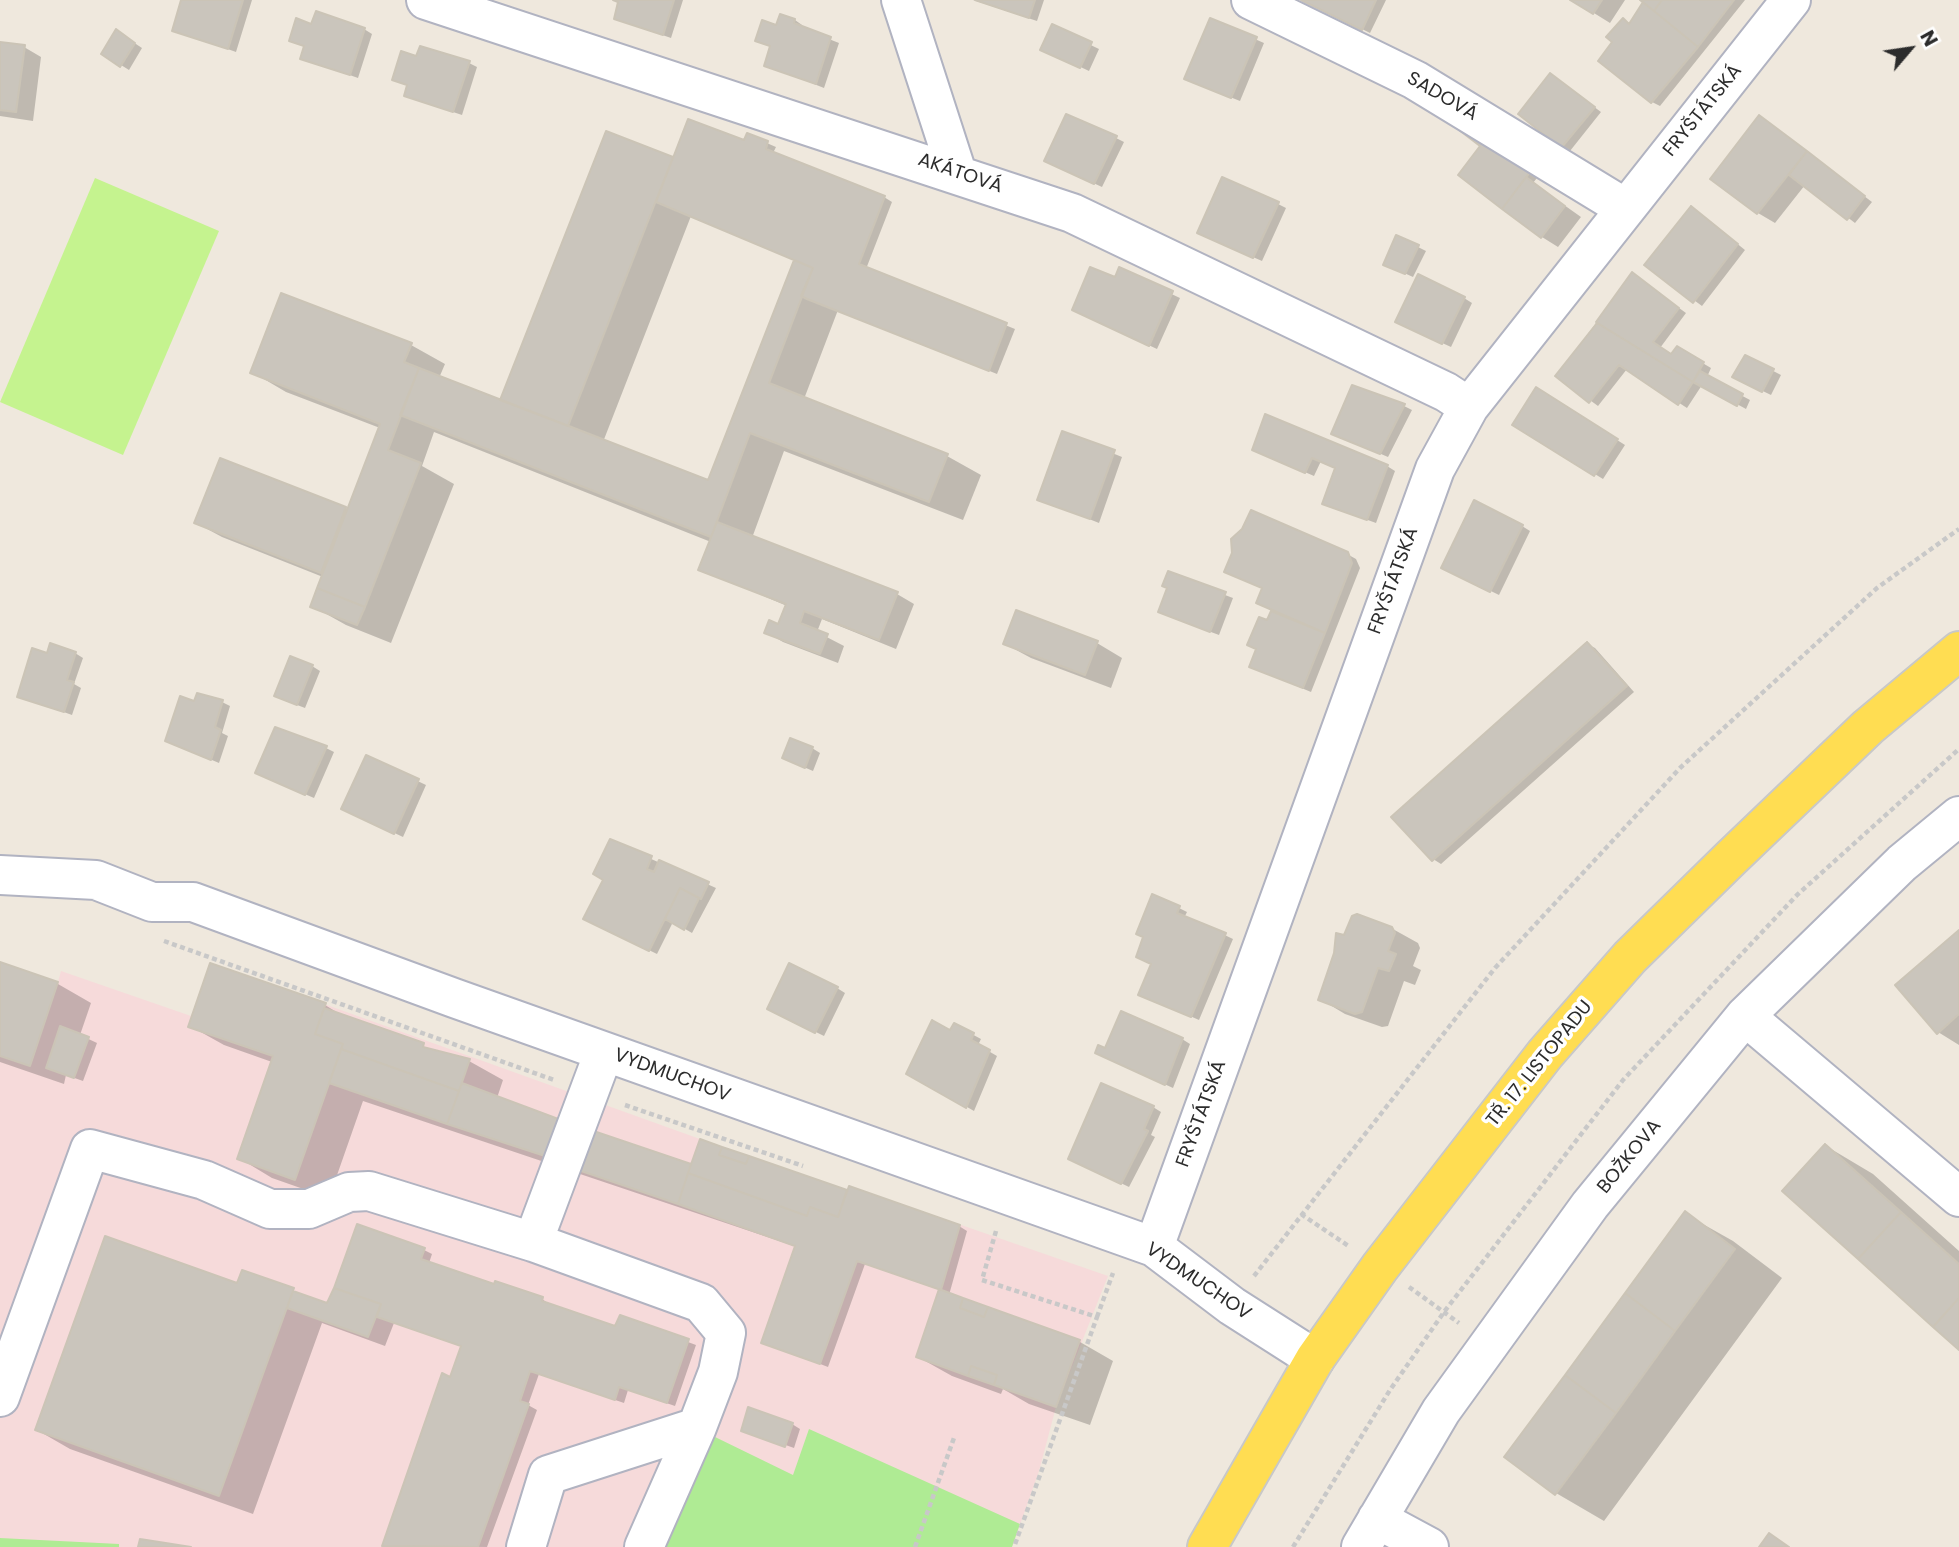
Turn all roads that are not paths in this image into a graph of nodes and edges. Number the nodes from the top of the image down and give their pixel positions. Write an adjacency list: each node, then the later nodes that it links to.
1 (426, 0): 5 (street, AKÁTOVÁ)
2 (901, 0): 5 (street)
3 (1251, 0): 6 (street, SADOVÁ)
4 (1791, 0): 6 (street, FRYŠTÁTSKÁ)
5 (957, 173): 7 (street, AKÁTOVÁ)
6 (1625, 208): 7 (street, FRYŠTÁTSKÁ)
7 (1469, 407): 15 (street, FRYŠTÁTSKÁ)
8 (1959, 652): 16 (main road, TŘ. 17. LISTOPADU)
9 (1959, 816): 11 (street, BOŽKOVA)
10 (0, 875): 12 (street, VYDMUCHOV)
11 (1745, 1016): 13 (street); 19 (street, BOŽKOVA)
12 (604, 1052): 14 (street); 15 (street, VYDMUCHOV)
13 (1959, 1198)
14 (533, 1242): 17 (street); 18 (street)
15 (1154, 1247): 16 (street, VYDMUCHOV)
16 (1315, 1359): 22 (main road, TŘ. 17. LISTOPADU)
17 (0, 1397)
18 (697, 1427): 20 (street); 21 (street)
19 (1369, 1533): 23 (street)
20 (526, 1547)
21 (644, 1547)
22 (1207, 1547)
23 (1429, 1547)

